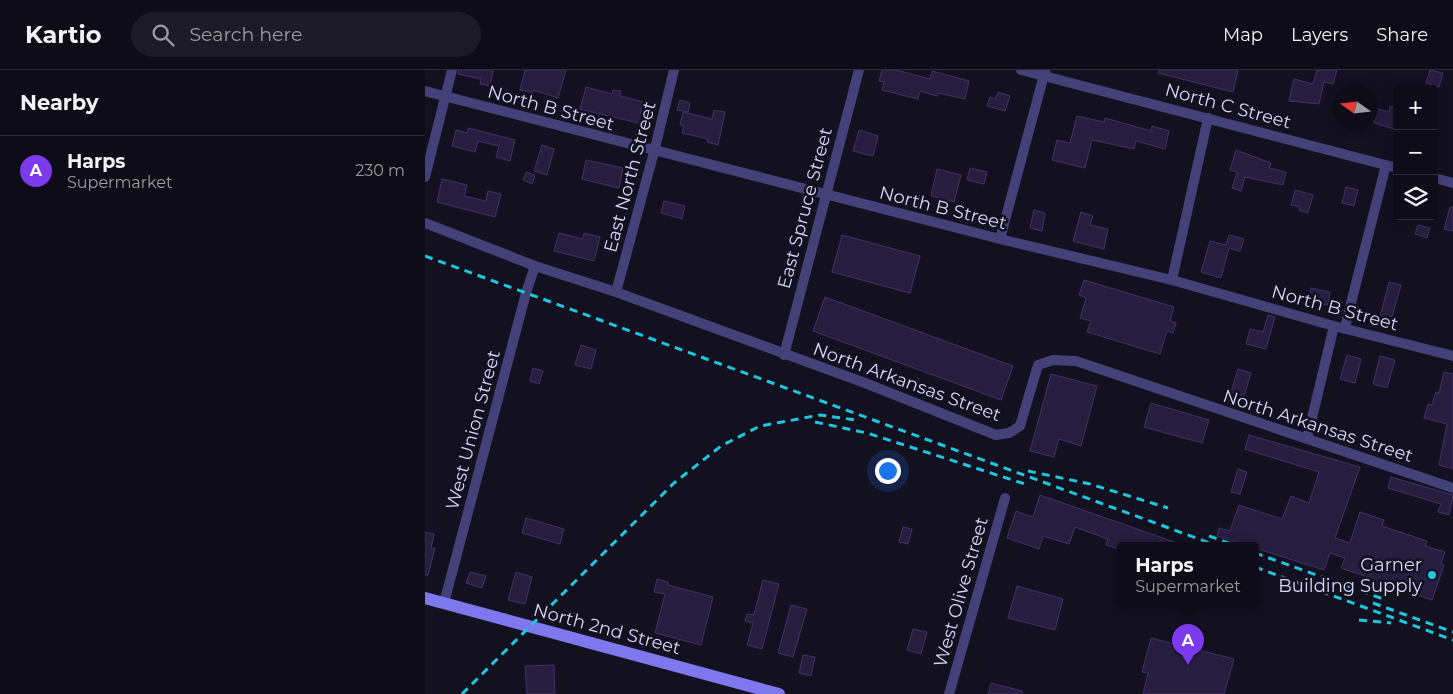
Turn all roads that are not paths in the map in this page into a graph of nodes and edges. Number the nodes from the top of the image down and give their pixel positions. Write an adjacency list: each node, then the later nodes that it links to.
1 (452, 70): 7 (street)
2 (674, 70): 9 (street, East North Street)
3 (859, 70): 15 (street, East Spruce Street)
4 (1021, 70): 5 (street, North C Street)
5 (1044, 73): 8 (street, North C Street); 17 (street)
6 (425, 91): 7 (street, North B Street)
7 (445, 97): 9 (street, North B Street); 12 (street)
8 (1208, 118): 10 (street, North C Street); 19 (street)
9 (654, 152): 15 (street, North B Street); 20 (street, East North Street)
10 (1386, 165): 11 (street, North C Street); 22 (street)
11 (1393, 167)
12 (425, 177)
13 (1438, 179): 14 (street)
14 (1453, 183)
15 (826, 195): 17 (street, North B Street); 23 (street, East Spruce Street)
16 (425, 223): 18 (street, North Arkansas Street)
17 (1000, 239): 19 (street, North B Street)
18 (535, 266): 20 (street, North Arkansas Street); 29 (street, West Union Street)
19 (1172, 280): 21 (street, North B Street)
20 (616, 292): 23 (street, North Arkansas Street)
21 (1334, 326): 22 (street, North B Street); 25 (street)
22 (1345, 328): 24 (street, North B Street)
23 (783, 355): 25 (street, North Arkansas Street)
24 (1453, 356)
25 (1307, 439): 26 (street, North Arkansas Street)
26 (1453, 488)
27 (1005, 498): 31 (street, West Olive Street)
28 (425, 598): 29 (main road, North 2nd Street)
29 (443, 603): 30 (main road, North 2nd Street)
30 (779, 694)
31 (949, 694)

